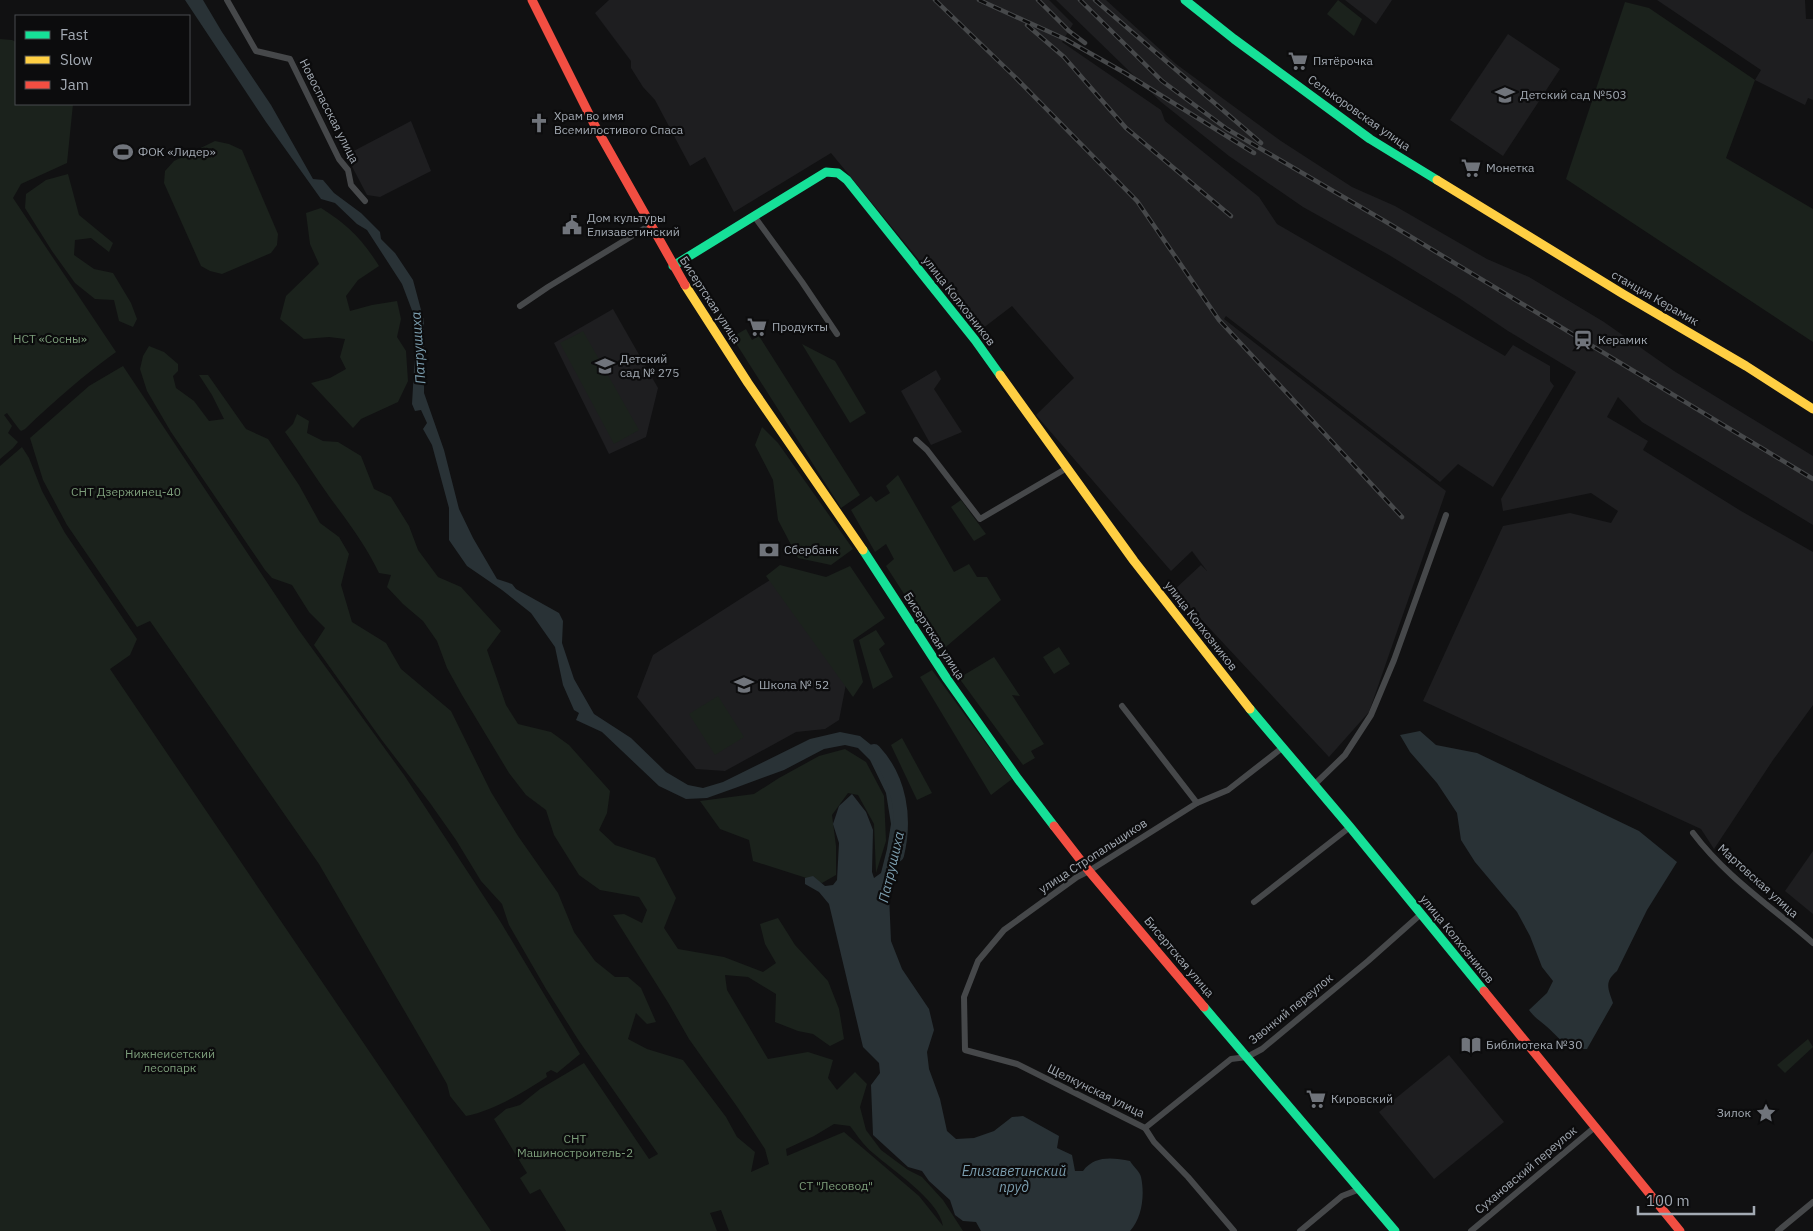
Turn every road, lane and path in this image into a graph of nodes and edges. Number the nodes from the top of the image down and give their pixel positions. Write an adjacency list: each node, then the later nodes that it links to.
1 (227, 0): 4 (street, Новоспасская улица)
2 (532, 0): 6 (main road, Бисертская улица)
3 (1185, 0): 7 (main road, Селькоровская улица)
4 (365, 201)
5 (754, 216): 8 (main road, улица Колхозников); 10 (street); 13 (main road, улица Колхозников)
6 (650, 225): 8 (main road, Бисертская улица); 9 (street)
7 (1553, 251): 11 (main road, станция Керамик)
8 (672, 266): 21 (main road, Бисертская улица)
9 (520, 306)
10 (837, 334)
11 (1813, 409)
12 (916, 440): 13 (street)
13 (1067, 468): 16 (main road, улица Колхозников)
14 (1446, 515): 17 (street)
15 (1122, 706): 18 (street)
16 (1282, 748): 17 (main road, улица Колхозников); 18 (street, улица Стропальщиков)
17 (1314, 785): 19 (main road, улица Колхозников)
18 (1197, 804): 21 (street, улица Стропальщиков)
19 (1350, 827): 22 (street); 23 (main road, улица Колхозников)
20 (1693, 833): 24 (street, Мартовская улица)
21 (1089, 871): 25 (street, улица Стропальщиков); 26 (main road, Бисертская улица)
22 (1254, 902)
23 (1420, 914): 26 (street, Звонкий переулок); 27 (main road, улица Колхозников)
24 (1813, 943)
25 (965, 1050): 28 (street, Щелкунская улица)
26 (1247, 1057): 28 (street, Звонкий переулок); 29 (main road, Бисертская улица)
27 (1596, 1127): 34 (street, Сухановский переулок); 35 (main road, улица Колхозников)
28 (1145, 1128): 31 (street, Щелкунская улица)
29 (1360, 1190): 32 (street); 33 (main road, Бисертская улица)
30 (1813, 1202): 36 (street)
31 (1234, 1231)
32 (1300, 1231)
33 (1395, 1231)
34 (1471, 1231)
35 (1680, 1231)
36 (1778, 1231)

